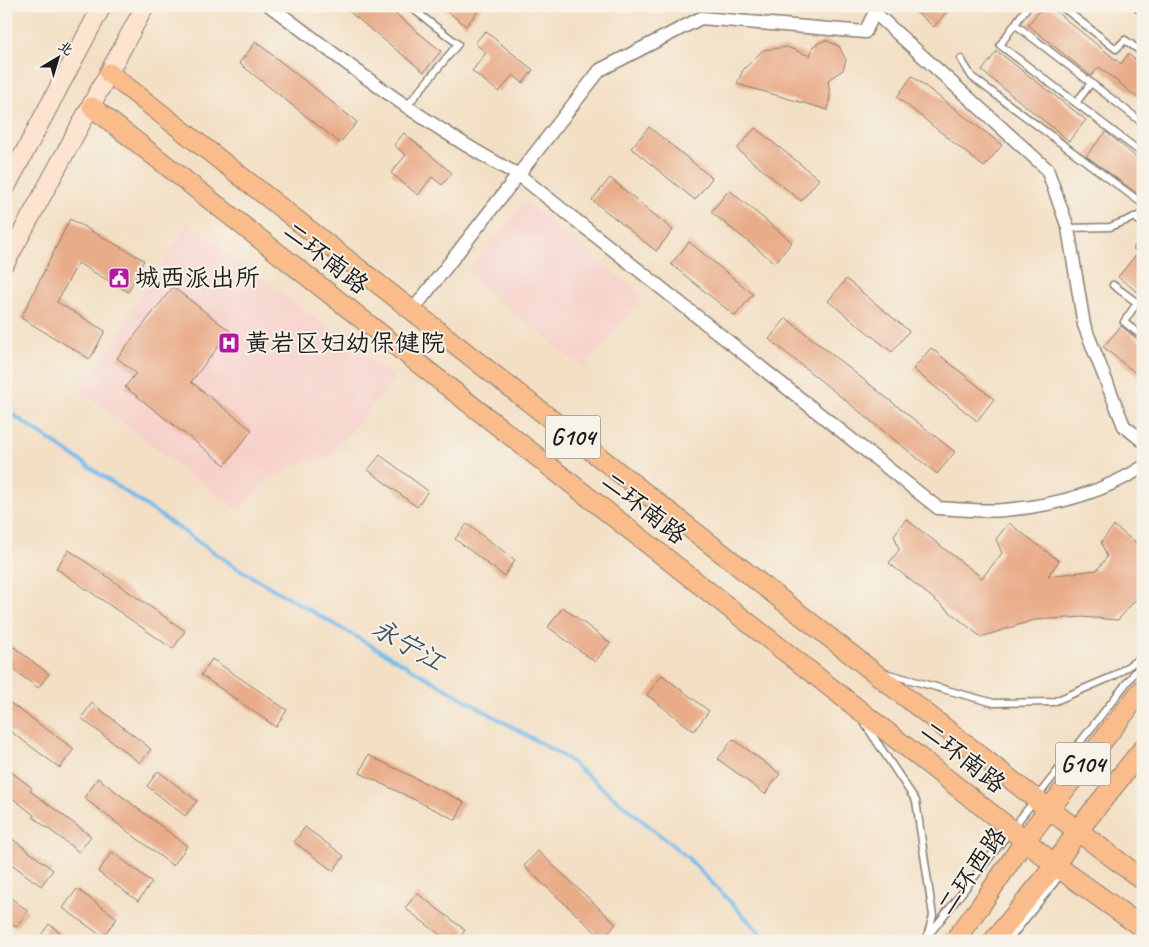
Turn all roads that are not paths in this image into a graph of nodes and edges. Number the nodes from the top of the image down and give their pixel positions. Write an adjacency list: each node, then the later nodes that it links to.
1 (102, 6): 21 (main road)
2 (146, 6): 13 (main road)
3 (270, 6): 16 (street)
4 (409, 6): 16 (lane)
5 (1028, 6): 10 (lane)
6 (1061, 6): 11 (lane)
7 (1139, 6): 8 (street)
8 (1143, 8)
9 (876, 10): 20 (street); 26 (street)
10 (1016, 25): 14 (lane); 15 (lane)
11 (1143, 53)
12 (961, 59): 22 (lane)
13 (109, 74): 17 (main road); 32 (main road, 二环南路 / G104)
14 (1091, 83): 15 (lane); 18 (lane)
15 (1076, 103): 19 (lane)
16 (406, 107): 20 (street)
17 (92, 108): 29 (main road); 40 (main road, 二环南路 / G104)
18 (1143, 123)
19 (1143, 154)
20 (519, 175): 32 (street); 35 (street)
21 (6, 187)
22 (1143, 204)
23 (1143, 214): 24 (lane)
24 (1134, 217): 25 (lane); 26 (lane)
25 (1143, 224)
26 (1068, 228): 34 (street)
27 (1143, 241): 28 (lane)
28 (1143, 252)
29 (6, 262)
30 (1113, 285): 31 (lane)
31 (1140, 305): 33 (lane)
32 (412, 311): 38 (main road, 二环南路 / G104)
33 (1143, 337)
34 (1143, 441)
35 (1143, 467)
36 (1143, 656): 38 (lane)
37 (1143, 662): 42 (lane)
38 (870, 668): 42 (main road, 二环南路 / G104)
39 (1143, 689): 42 (highway, 二环西路 / G104)
40 (849, 702): 44 (main road, 二环南路 / G104); 48 (lane)
41 (1143, 749): 43 (highway, G104)
42 (1043, 804): 43 (highway, 二环南路 / G104); 44 (highway, 二环西路 / G104)
43 (1078, 830): 45 (highway, G104); 46 (highway, 二环南路 / G104)
44 (1019, 835): 45 (highway, 二环南路 / G104); 48 (lane); 49 (main road, 二环西路)
45 (1059, 868): 47 (highway, 二环南路 / G104); 50 (main road); 51 (lane)
46 (1143, 880)
47 (1143, 928)
48 (926, 939)
49 (954, 941)
50 (992, 941)
51 (1008, 941)

